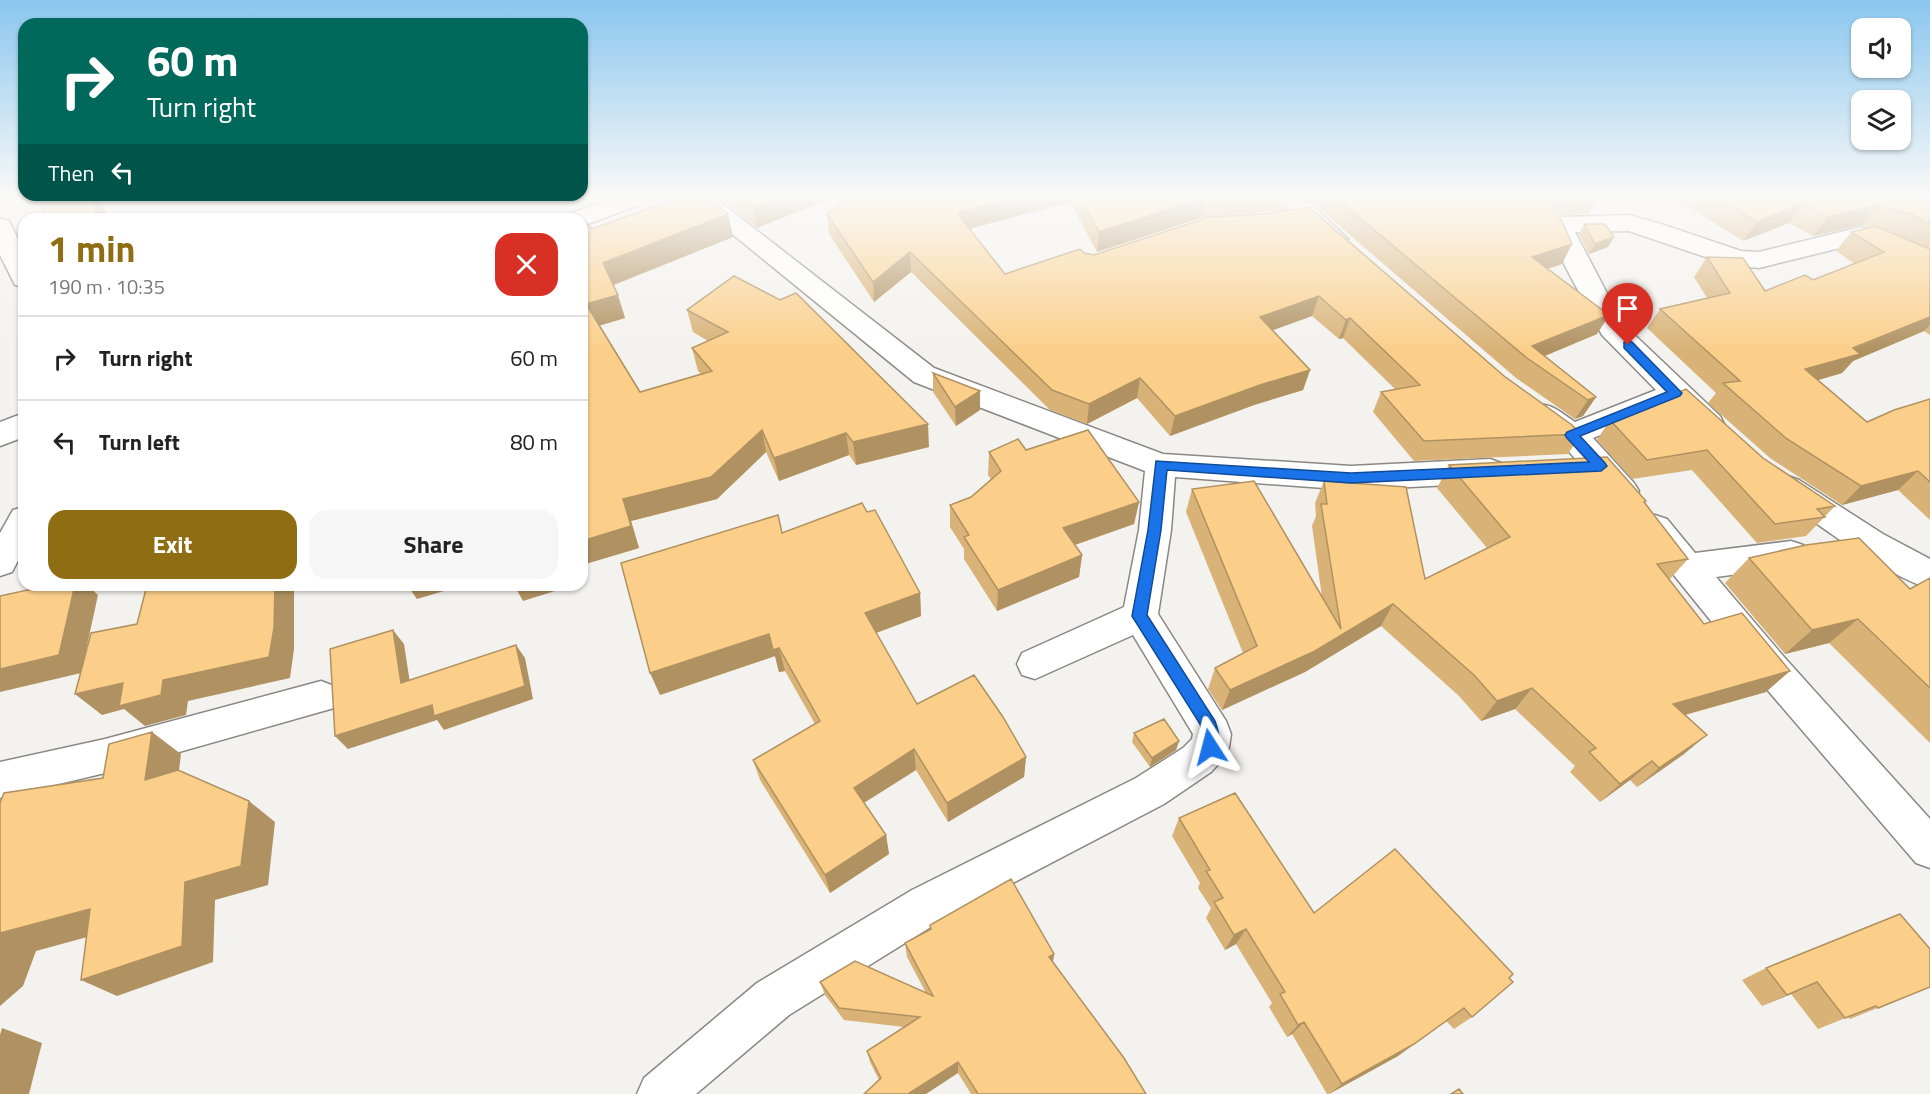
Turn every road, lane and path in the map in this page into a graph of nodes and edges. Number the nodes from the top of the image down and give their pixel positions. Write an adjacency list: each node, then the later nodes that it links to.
1 (10, 249): 10 (street)
2 (765, 249): 17 (street)
3 (1344, 249): 8 (street)
4 (1571, 249): 11 (street)
5 (1709, 249): 6 (street)
6 (1806, 249)
7 (1899, 249): 9 (street)
8 (1353, 255)
9 (1930, 265)
10 (18, 266)
11 (1676, 393): 15 (street); 16 (street)
12 (1515, 394): 15 (street)
13 (18, 427): 14 (street)
14 (0, 435)
15 (1572, 435): 18 (street)
16 (1733, 446)
17 (1161, 465): 20 (street); 27 (street)
18 (1601, 466): 19 (street); 25 (street)
19 (1565, 468)
20 (1518, 470)
21 (1767, 474): 23 (street)
22 (18, 530): 24 (street)
23 (1871, 543): 25 (street); 26 (street)
24 (0, 563)
25 (1689, 567): 31 (street)
26 (1930, 575)
27 (1140, 616): 28 (street); 32 (street)
28 (1035, 664)
29 (321, 698): 30 (street)
30 (0, 780)
31 (1930, 849)
32 (660, 1094)

